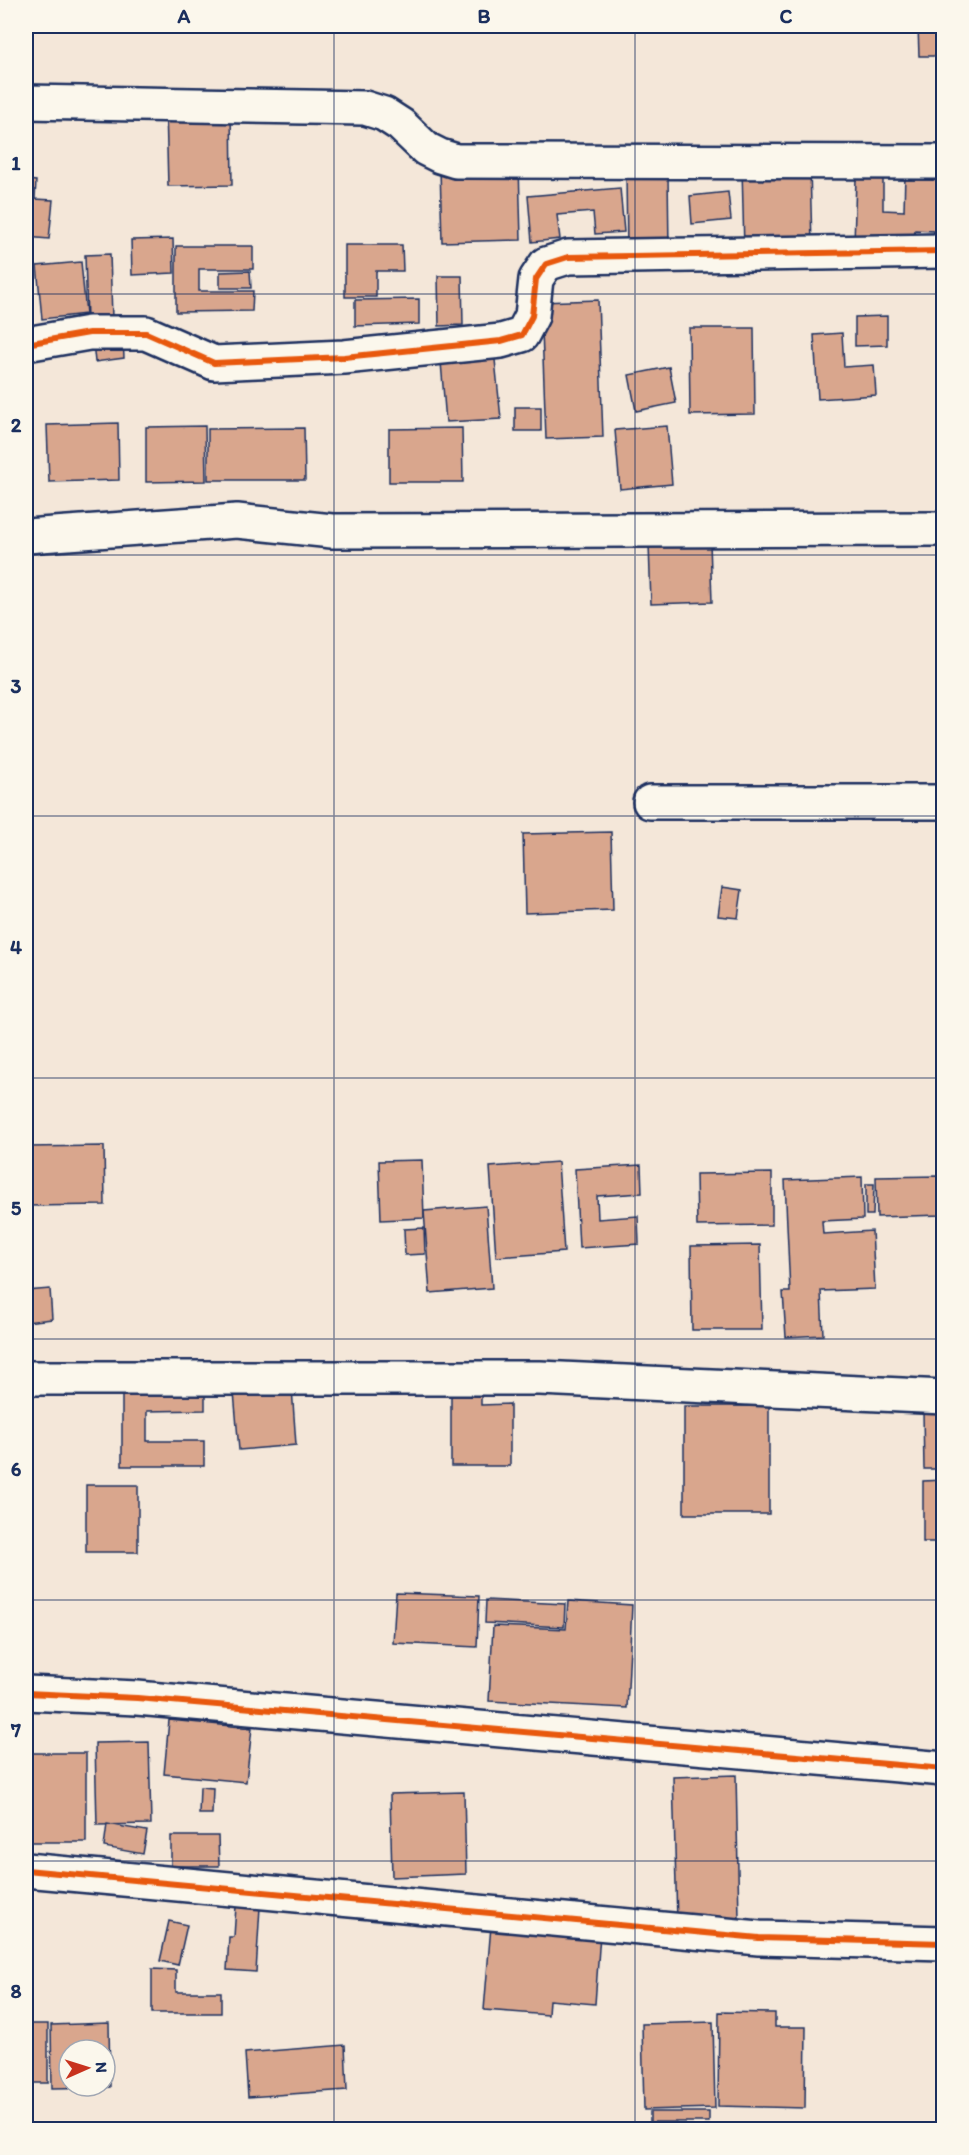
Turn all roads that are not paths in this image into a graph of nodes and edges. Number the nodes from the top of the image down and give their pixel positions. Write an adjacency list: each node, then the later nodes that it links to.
1 (26, 102): 2 (street)
2 (944, 162)
3 (944, 250): 4 (street)
4 (26, 344)
5 (944, 529): 6 (street)
6 (26, 536)
7 (650, 802): 8 (street)
8 (944, 802)
9 (26, 1378): 10 (street)
10 (944, 1397)
11 (26, 1693): 12 (street)
12 (944, 1769)
13 (26, 1870): 14 (street)
14 (944, 1942)

